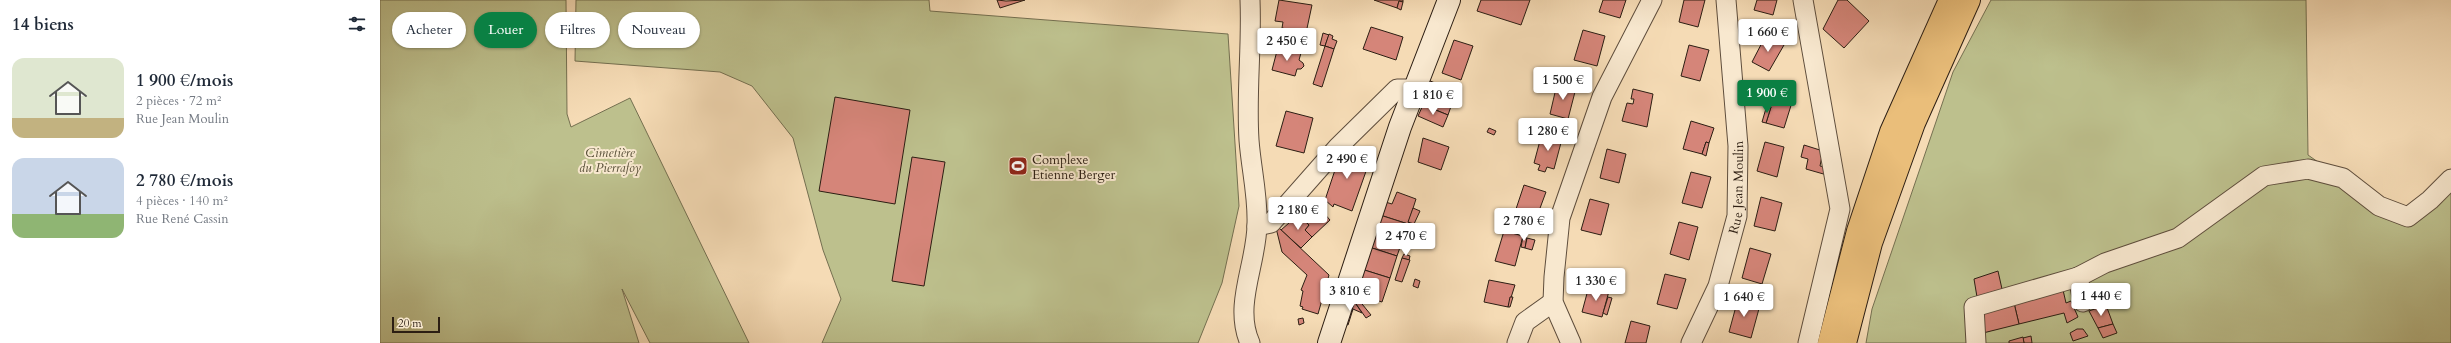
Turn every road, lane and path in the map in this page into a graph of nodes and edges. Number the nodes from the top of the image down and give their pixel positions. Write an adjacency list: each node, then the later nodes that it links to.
1 (1250, 0): 10 (street)
2 (1449, 0): 8 (main road)
3 (1652, 0): 12 (street)
4 (1726, 0): 19 (street, Rue Jean Moulin)
5 (1803, 0): 20 (street)
6 (1950, 0): 21 (highway)
7 (1969, 0): 22 (highway)
8 (1414, 90): 10 (street); 16 (main road)
9 (2451, 179): 11 (street)
10 (1258, 226): 14 (street)
11 (2078, 277): 13 (street); 23 (street)
12 (1554, 302): 17 (street); 18 (street)
13 (2083, 302)
14 (1247, 336): 15 (street)
15 (1260, 343)
16 (1329, 343)
17 (1517, 343)
18 (1570, 343)
19 (1691, 343)
20 (1808, 343)
21 (1829, 343)
22 (1844, 343)
23 (1976, 343)

